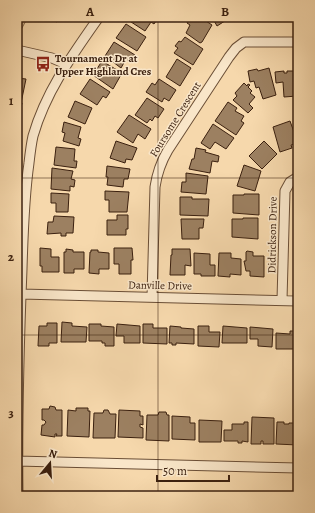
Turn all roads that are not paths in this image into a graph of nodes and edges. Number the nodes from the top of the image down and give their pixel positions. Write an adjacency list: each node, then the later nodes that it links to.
1 (99, 17): 4 (street)
2 (298, 42): 7 (street, Foursome Crescent)
3 (17, 50): 4 (street)
4 (66, 64): 6 (street)
5 (298, 176): 8 (street, Didrickson Drive)
6 (21, 294): 7 (street, Danville Drive); 10 (street)
7 (152, 298): 8 (street, Danville Drive)
8 (282, 300): 9 (street, Danville Drive)
9 (298, 301)
10 (17, 461): 11 (street); 12 (street)
11 (298, 468)
12 (18, 496)

